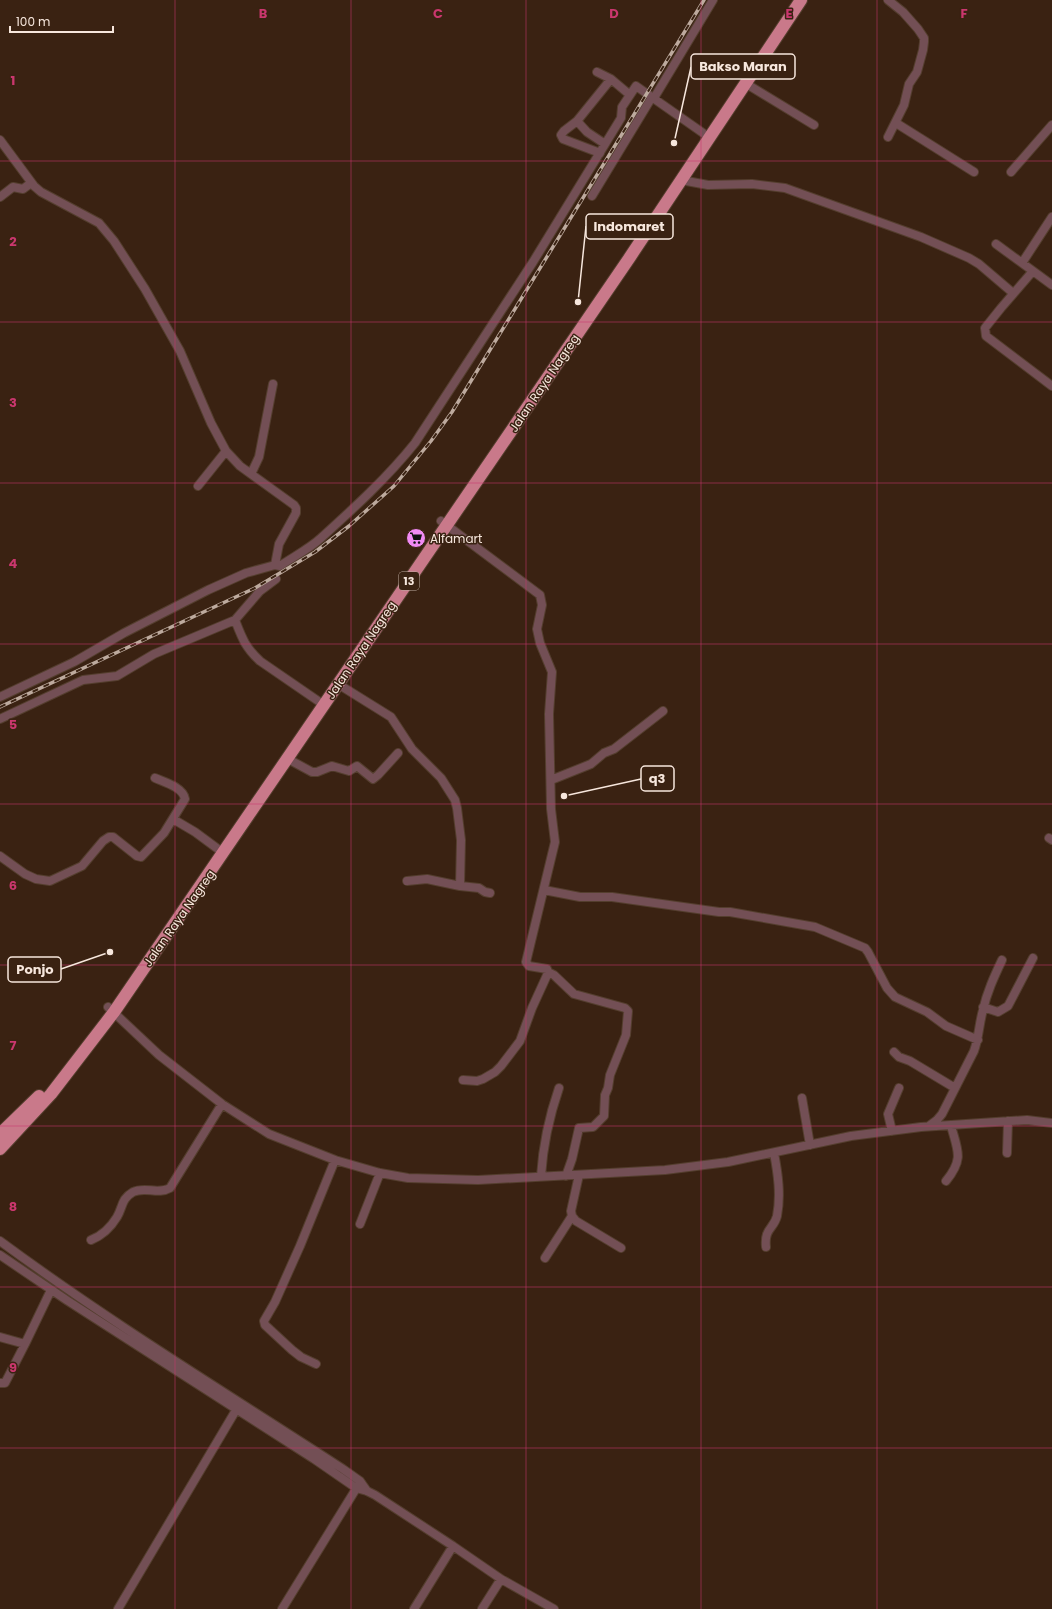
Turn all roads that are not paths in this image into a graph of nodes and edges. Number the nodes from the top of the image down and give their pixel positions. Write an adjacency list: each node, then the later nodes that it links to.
1 (712, 0): 9 (street)
2 (793, 0): 14 (highway, Jalan Raya Nagreg / 13)
3 (801, 0): 7 (highway, Jalan Raya Nagreg / 13)
4 (888, 0): 11 (street)
5 (597, 72): 6 (street)
6 (611, 79): 8 (street); 10 (street)
7 (746, 83): 12 (street); 21 (highway, Jalan Raya Nagreg / 13)
8 (630, 95): 9 (street); 17 (street)
9 (653, 98): 14 (street); 23 (street)
10 (577, 121): 17 (street); 18 (street)
11 (896, 123): 15 (street); 19 (street)
12 (814, 125)
13 (1052, 125): 20 (street)
14 (704, 133): 36 (highway, Jalan Raya Nagreg / 13)
15 (888, 137)
16 (0, 140): 22 (street)
17 (605, 144): 18 (street)
18 (600, 153): 37 (street)
19 (974, 172)
20 (1011, 172)
21 (681, 180): 30 (street); 36 (highway, Jalan Raya Nagreg / 13)
22 (31, 183): 24 (street); 33 (street)
23 (592, 196)
24 (0, 197)
25 (1052, 217): 27 (street)
26 (996, 244): 27 (street)
27 (1022, 263): 28 (street)
28 (1033, 271): 29 (street); 30 (street)
29 (1052, 285)
30 (1013, 293): 32 (street)
31 (273, 384): 34 (street)
32 (1052, 386)
33 (226, 450): 34 (street); 35 (street)
34 (251, 474): 37 (street)
35 (198, 486)
36 (444, 524): 40 (highway, Jalan Raya Nagreg / 13); 42 (highway, Jalan Raya Nagreg / 13); 48 (street)
37 (275, 565): 41 (street)
38 (276, 579): 39 (street)
39 (235, 620): 42 (street); 44 (street)
40 (338, 684): 42 (highway, Jalan Raya Nagreg / 13); 53 (street)
41 (0, 697)
42 (321, 703): 46 (highway, Jalan Raya Nagreg / 13); 50 (highway, Jalan Raya Nagreg / 13)
43 (663, 711): 48 (street)
44 (0, 719)
45 (398, 753): 46 (street)
46 (288, 759): 60 (highway, Jalan Raya Nagreg / 13)
47 (155, 778): 49 (street)
48 (551, 780): 54 (street)
49 (174, 819): 50 (street); 51 (street)
50 (218, 848): 60 (highway, Jalan Raya Nagreg / 13)
51 (0, 856)
52 (407, 881): 53 (street)
53 (460, 886): 55 (street)
54 (544, 890): 58 (street); 61 (street)
55 (490, 893)
56 (1033, 958): 59 (street)
57 (1002, 960): 59 (street)
58 (548, 972): 63 (street); 83 (street)
59 (983, 1007): 61 (street)
60 (111, 1009): 68 (street); 74 (highway, Jalan Raya Nagreg / 13); 76 (highway, Jalan Raya Nagreg / 13)
61 (978, 1040): 66 (street)
62 (894, 1052): 66 (street)
63 (463, 1080)
64 (559, 1088): 82 (street)
65 (899, 1088): 73 (street)
66 (955, 1088): 71 (street)
67 (802, 1098): 75 (street)
68 (222, 1104): 79 (street); 87 (street)
69 (1008, 1121): 70 (street); 72 (street); 77 (street)
70 (1052, 1123)
71 (930, 1126): 72 (street); 73 (street)
72 (951, 1126): 84 (street)
73 (892, 1131): 75 (street)
74 (0, 1134)
75 (810, 1145): 78 (street)
76 (0, 1149)
77 (1007, 1153)
78 (774, 1154): 81 (street); 89 (street)
79 (335, 1160): 80 (street); 98 (street)
80 (380, 1173): 82 (street); 86 (street)
81 (579, 1175): 83 (street); 85 (street)
82 (541, 1176): 83 (street)
83 (566, 1176)
84 (946, 1181)
85 (572, 1216): 90 (street); 92 (street)
86 (360, 1224)
87 (91, 1240)
88 (0, 1242): 93 (street)
89 (766, 1247)
90 (621, 1248)
91 (0, 1255): 94 (street)
92 (545, 1258)
93 (46, 1276): 94 (street); 100 (street)
94 (40, 1282): 95 (street)
95 (51, 1290): 97 (street); 100 (street)
96 (0, 1337): 97 (street)
97 (25, 1344): 99 (street)
98 (316, 1364)
99 (0, 1383)
100 (239, 1406): 101 (street); 104 (street)
101 (358, 1485): 102 (street); 105 (street)
102 (454, 1546): 103 (street); 106 (street)
103 (501, 1579): 107 (street); 108 (street)
104 (118, 1609)
105 (282, 1609)
106 (414, 1609)
107 (482, 1609)
108 (553, 1609)

